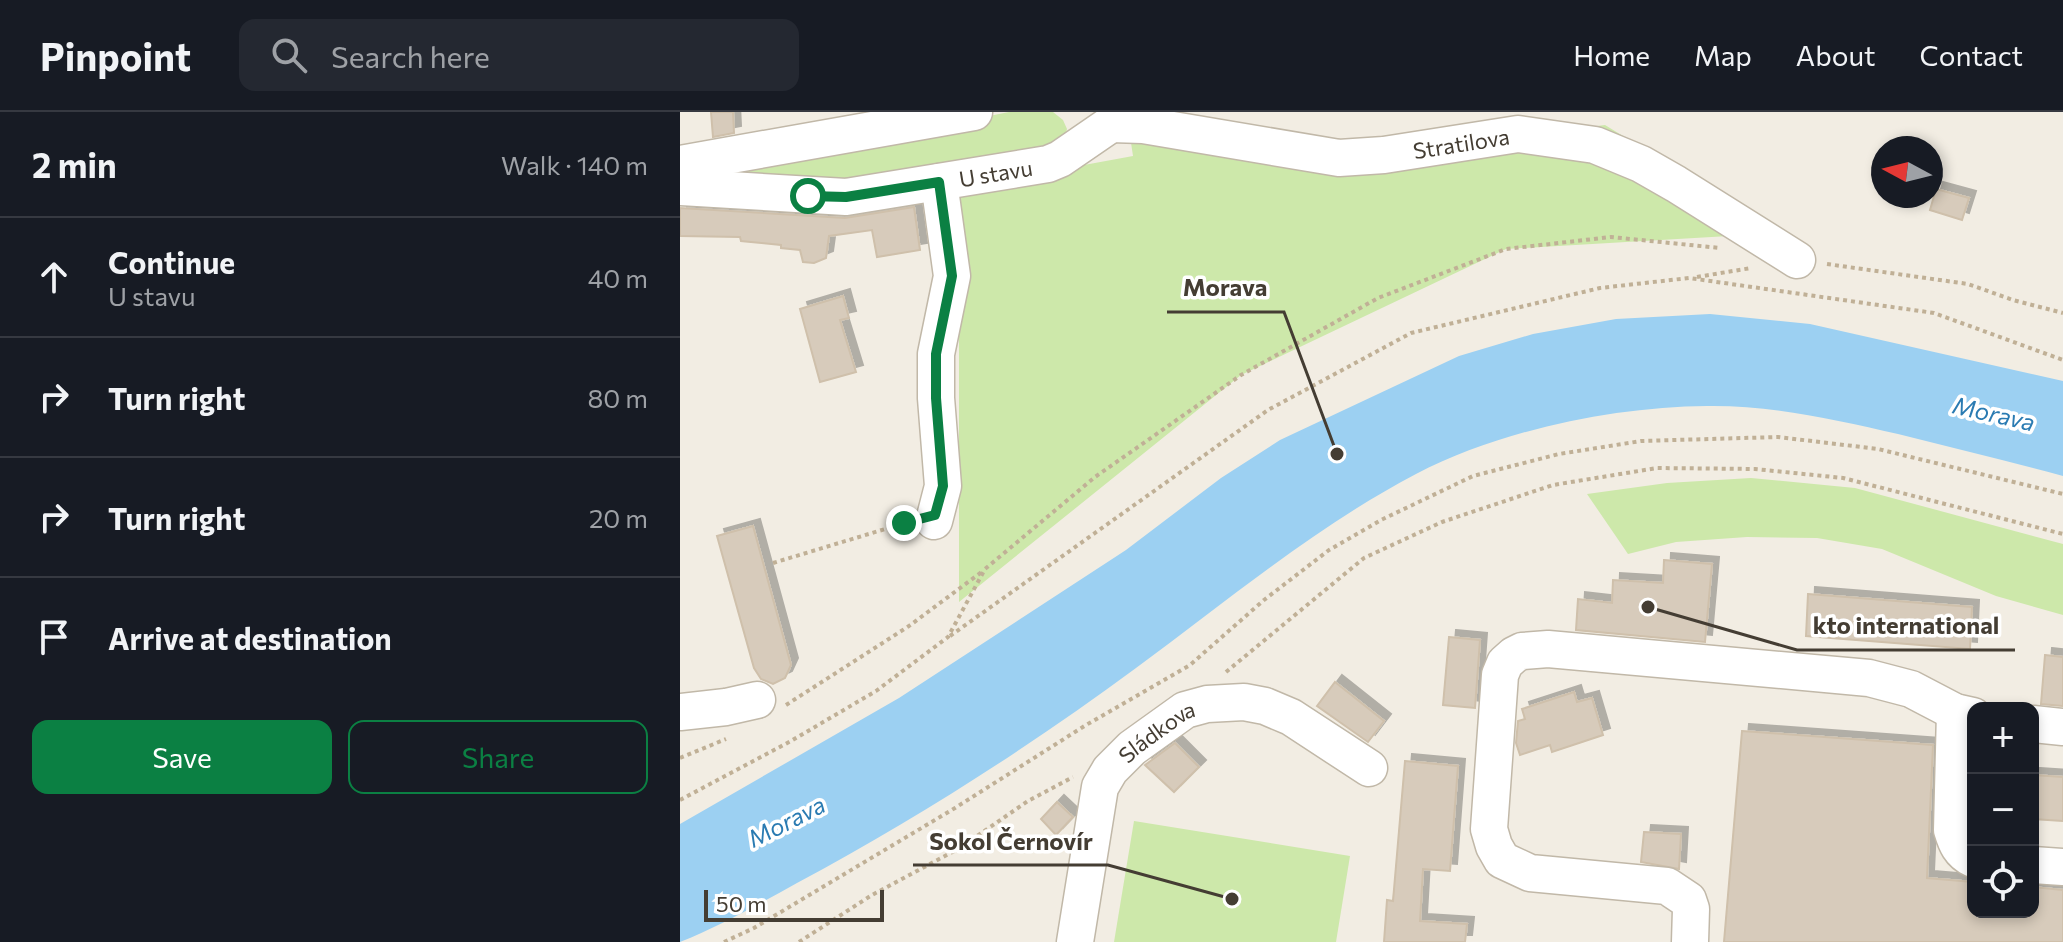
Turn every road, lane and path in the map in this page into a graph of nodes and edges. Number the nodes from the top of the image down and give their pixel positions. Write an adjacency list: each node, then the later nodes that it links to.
1 (974, 112): 3 (street)
2 (1110, 118): 4 (street, U stavu); 7 (street, Stratilova)
3 (680, 164)
4 (939, 182): 5 (street, U stavu); 13 (street)
5 (680, 187)
6 (1727, 249): 16 (path)
7 (1797, 260): 10 (path)
8 (1751, 268): 9 (path)
9 (1689, 278): 11 (path); 17 (path)
10 (2063, 313)
11 (2063, 360)
12 (2063, 494): 32 (path)
13 (935, 518): 15 (path)
14 (2063, 534): 18 (path)
15 (773, 563)
16 (985, 569): 17 (path); 19 (path)
17 (948, 637): 28 (path)
18 (1218, 679)
19 (765, 706): 20 (street)
20 (680, 712)
21 (1964, 714): 29 (street); 35 (street)
22 (2039, 725): 23 (street)
23 (2063, 727)
24 (734, 734): 25 (path)
25 (680, 758)
26 (1369, 768): 34 (street, Sládkova)
27 (1077, 775): 33 (path)
28 (680, 800)
29 (1967, 856)
30 (2039, 865): 31 (street)
31 (2063, 867)
32 (724, 942)
33 (799, 942)
34 (1075, 942)
35 (1690, 942)

